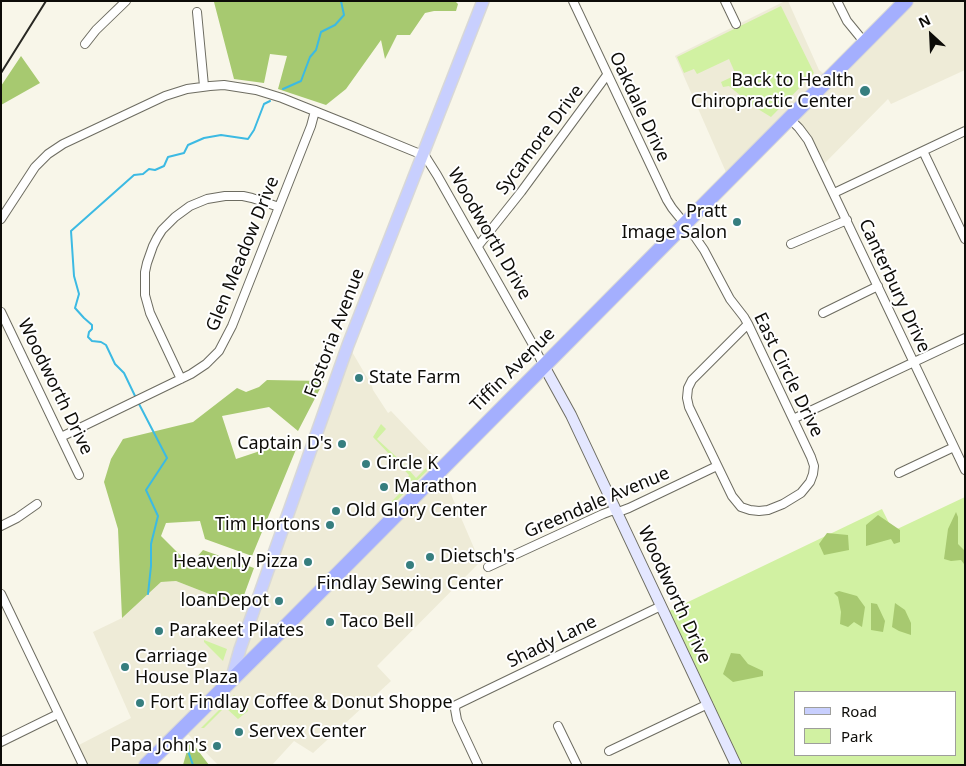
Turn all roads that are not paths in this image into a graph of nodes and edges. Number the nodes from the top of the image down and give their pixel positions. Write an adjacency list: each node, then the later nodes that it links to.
1 (126, 1): 10 (street)
2 (483, 1): 17 (main road, Fostoria Avenue)
3 (572, 1): 11 (street, Oakdale Drive)
4 (725, 1): 8 (street)
5 (837, 1): 9 (street)
6 (906, 1): 9 (highway, Tiffin Avenue)
7 (196, 12): 12 (street)
8 (736, 24)
9 (865, 43): 14 (highway, Tiffin Avenue)
10 (85, 44)
11 (607, 75): 22 (street, Oakdale Drive); 25 (street, Sycamore Drive)
12 (204, 86): 13 (street); 20 (street)
13 (315, 111): 17 (street); 19 (street, Glen Meadow Drive)
14 (789, 118): 18 (street, Canterbury Drive); 22 (highway, Tiffin Avenue)
15 (965, 131): 16 (street)
16 (923, 151): 18 (street); 23 (street)
17 (423, 155): 25 (street, Woodworth Drive); 47 (main road, Fostoria Avenue)
18 (834, 193): 21 (street, Canterbury Drive)
19 (278, 207): 33 (street, Glen Meadow Drive); 33 (street)
20 (1, 219)
21 (846, 220): 24 (street); 26 (street, Canterbury Drive)
22 (685, 223): 29 (street, East Circle Drive); 32 (highway, Tiffin Avenue)
23 (965, 239)
24 (791, 244)
25 (478, 246): 32 (street, Woodworth Drive)
26 (878, 286): 28 (street); 31 (street, Canterbury Drive)
27 (1, 312): 35 (street, Woodworth Drive)
28 (822, 313)
29 (748, 324): 34 (street, East Circle Drive); 37 (street)
30 (965, 338): 31 (street)
31 (914, 362): 34 (street); 36 (street, Canterbury Drive)
32 (544, 366): 42 (street, Woodworth Drive); 47 (highway, Tiffin Avenue)
33 (181, 379): 35 (street, Glen Meadow Drive)
34 (793, 419): 37 (street, East Circle Drive)
35 (61, 437): 40 (street, Woodworth Drive)
36 (954, 447): 38 (street, Canterbury Drive); 39 (street)
37 (717, 466): 42 (street, Greendale Avenue)
38 (965, 470)
39 (899, 473)
40 (79, 475)
41 (37, 504): 43 (street)
42 (616, 511): 44 (street, Greendale Avenue); 46 (street, Woodworth Drive)
43 (1, 526)
44 (488, 568)
45 (1, 594): 49 (street)
46 (662, 606): 48 (street, Woodworth Drive); 55 (street, Shady Lane)
47 (231, 681): 54 (highway, Tiffin Avenue)
48 (708, 704): 52 (street); 57 (street, Woodworth Drive)
49 (58, 714): 51 (street); 53 (street)
50 (558, 726): 56 (street)
51 (1, 742)
52 (609, 751)
53 (83, 765)
54 (146, 765)
55 (478, 765)
56 (577, 765)
57 (736, 765)

